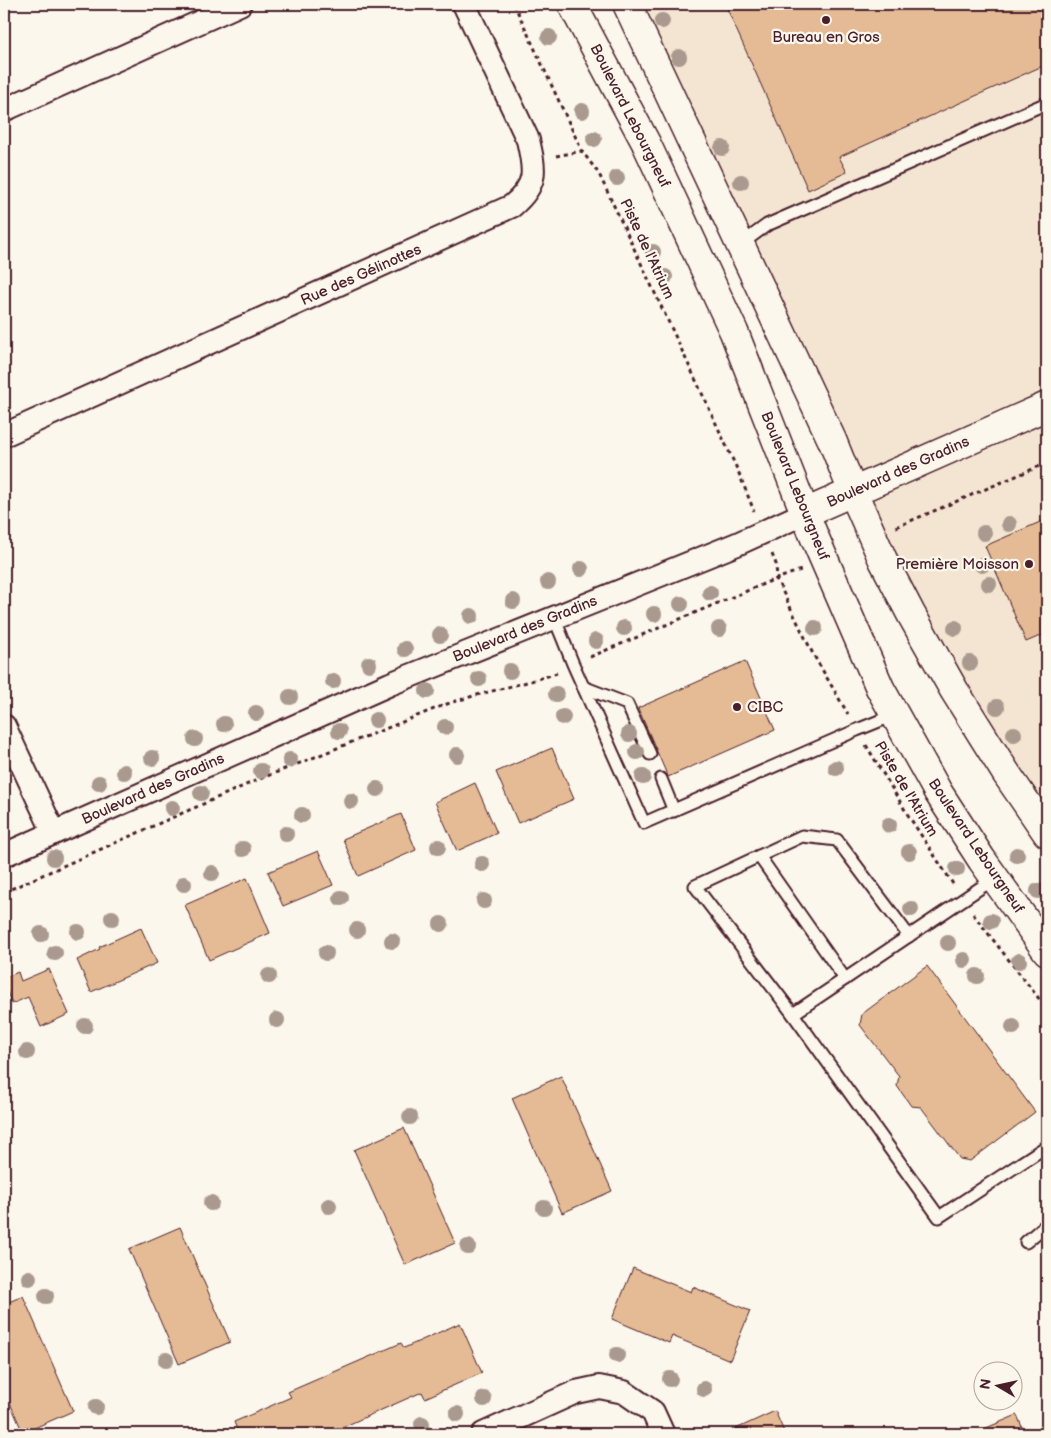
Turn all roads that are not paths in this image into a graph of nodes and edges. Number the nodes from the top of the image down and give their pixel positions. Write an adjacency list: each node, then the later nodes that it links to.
1 (240, 4): 6 (street)
2 (464, 4): 9 (street, Rue des Gélinottes)
3 (572, 4): 11 (main road, Boulevard Lebourgneuf)
4 (627, 4): 7 (main road)
5 (1047, 103): 7 (lane)
6 (4, 110)
7 (740, 244): 10 (main road)
8 (1047, 406): 10 (main road, Boulevard des Gradins)
9 (4, 435)
10 (853, 492): 11 (main road, Boulevard des Gradins); 20 (main road)
11 (805, 513): 12 (street, Boulevard des Gradins); 14 (main road, Boulevard Lebourgneuf)
12 (554, 617): 13 (lane); 19 (street, Boulevard des Gradins)
13 (584, 687): 16 (lane); 18 (lane)
14 (894, 715): 18 (lane); 23 (main road, Boulevard Lebourgneuf)
15 (4, 726): 19 (street)
16 (650, 754)
17 (660, 779): 18 (lane)
18 (674, 811)
19 (54, 833): 21 (street, Boulevard des Gradins)
20 (1047, 833)
21 (4, 855)
22 (759, 856): 24 (lane); 26 (lane); 27 (lane)
23 (995, 878): 24 (lane); 25 (main road, Boulevard Lebourgneuf)
24 (909, 936): 26 (lane)
25 (1047, 951)
26 (845, 979): 27 (lane)
27 (793, 1014): 28 (lane)
28 (1047, 1146)
29 (1047, 1224): 30 (lane)
30 (1026, 1242)
31 (483, 1434): 32 (street)
32 (663, 1434)

